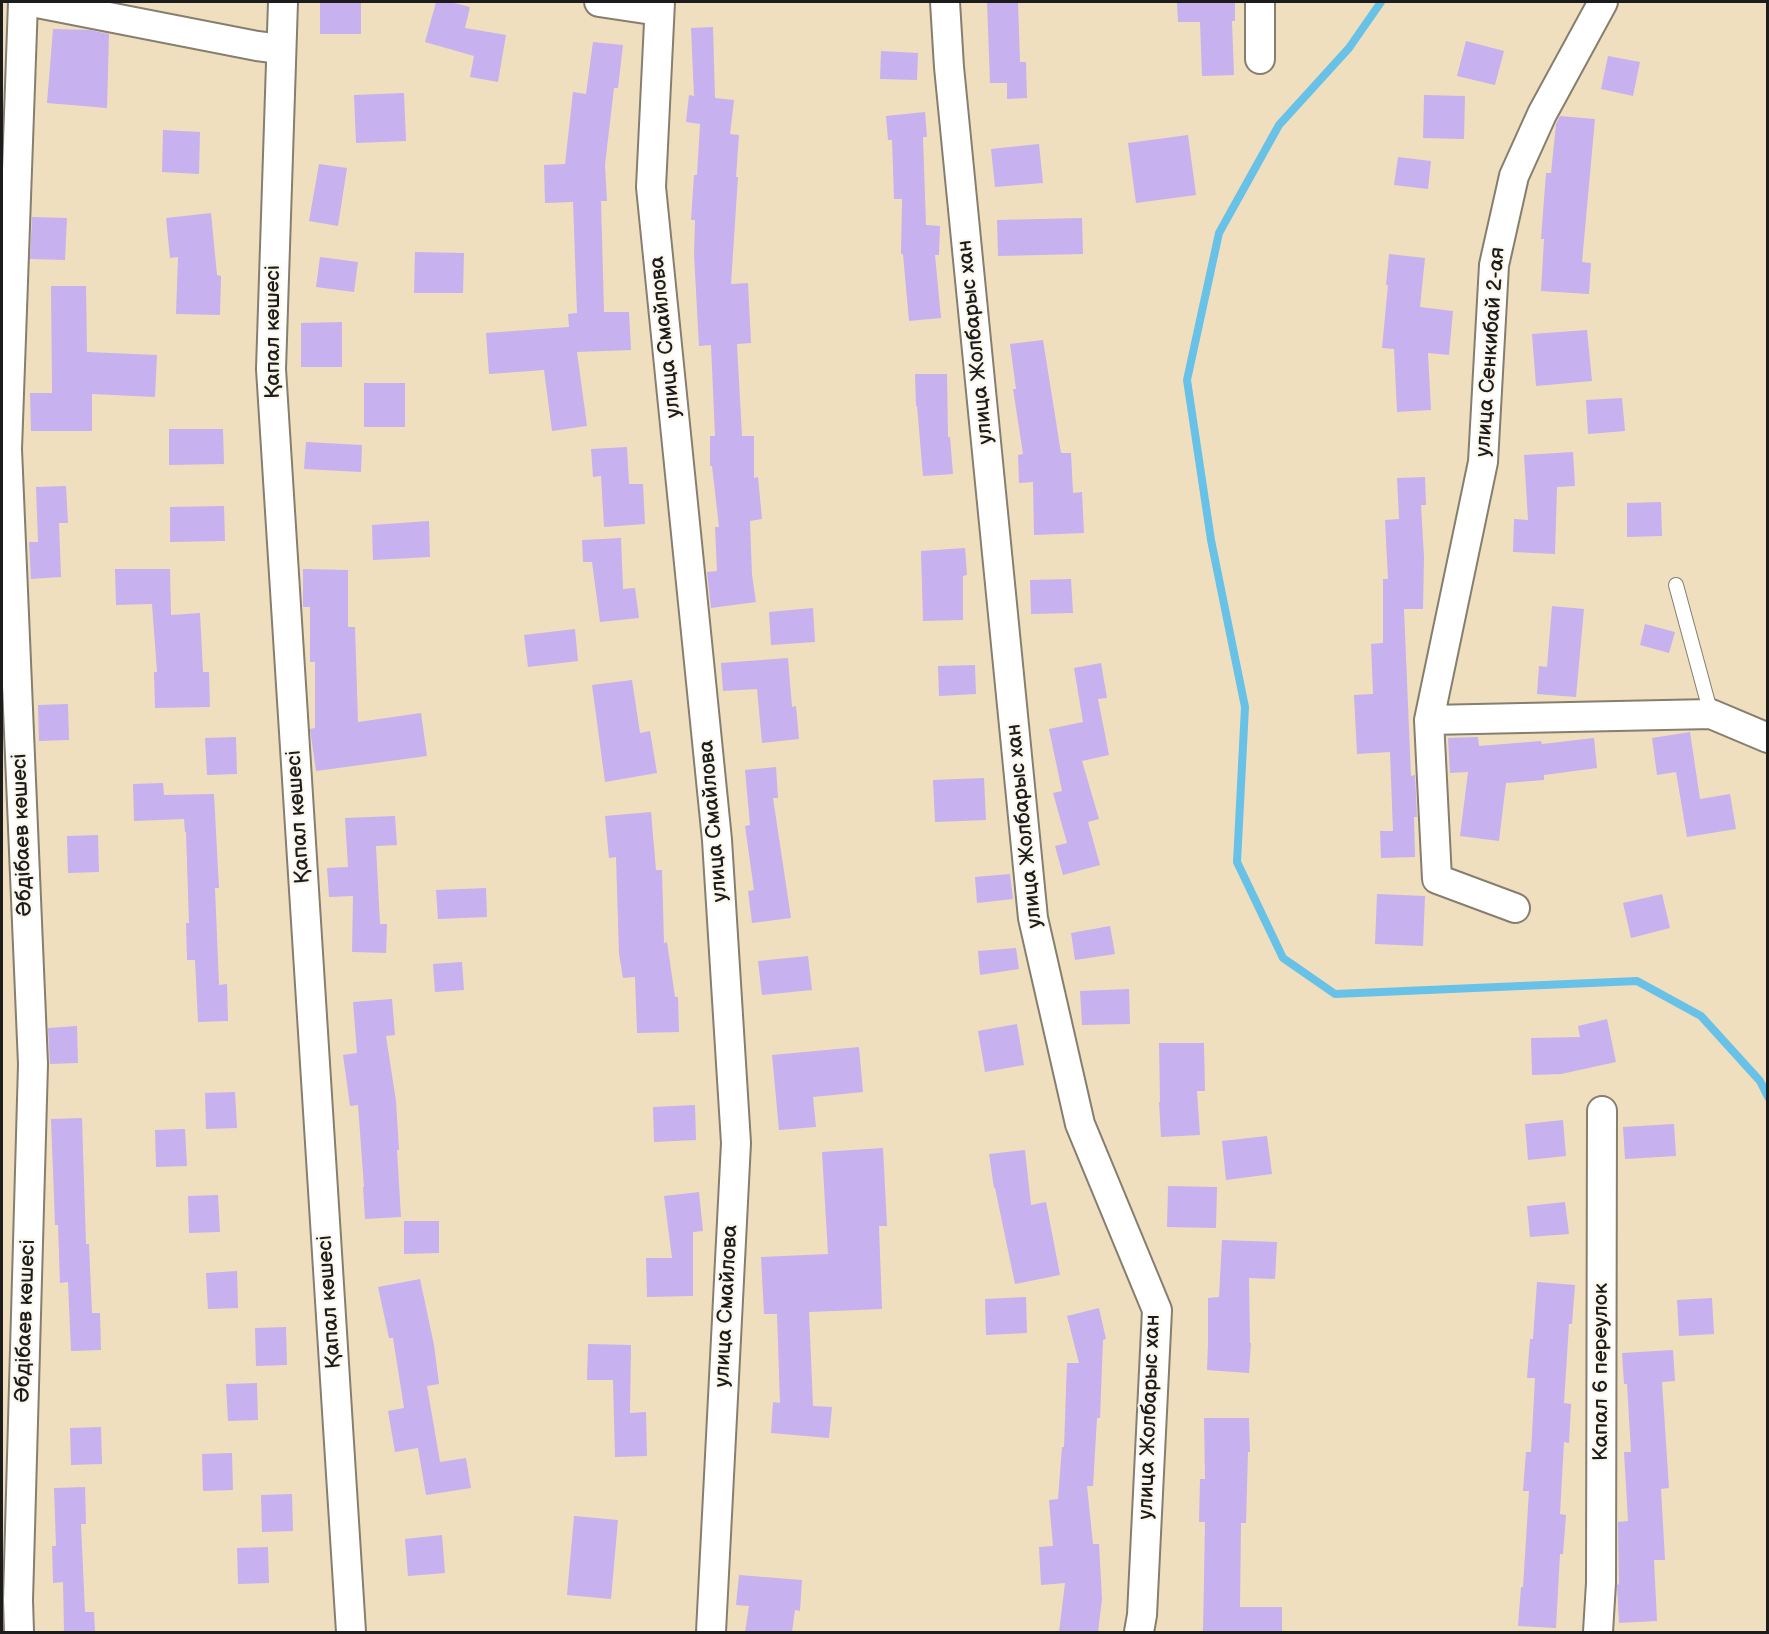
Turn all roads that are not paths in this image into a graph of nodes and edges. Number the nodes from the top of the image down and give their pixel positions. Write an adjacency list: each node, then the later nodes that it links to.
1 (23, 2): 17 (street, Әбдібаев көшесі)
2 (32, 2): 9 (street)
3 (283, 2): 9 (street, Қапал көшесі)
4 (599, 2): 8 (street, улица Смайлова)
5 (945, 2): 21 (street, улица Жолбарыс хан)
6 (1260, 2): 10 (street)
7 (1603, 2): 13 (street, улица Сенкибай 2-ая)
8 (660, 6): 20 (street, улица Смайлова)
9 (281, 49): 19 (street, Қапал көшесі)
10 (1260, 59)
11 (1677, 585): 12 (lane)
12 (1711, 714): 13 (street); 14 (street)
13 (1429, 720): 15 (street, улица Сенкибай 2-ая)
14 (1767, 738)
15 (1515, 908)
16 (1602, 1111): 22 (street, Капал 6 переулок)
17 (10, 1599): 18 (street, Әбдібаев көшесі)
18 (19, 1632)
19 (351, 1632)
20 (711, 1632)
21 (1139, 1632)
22 (1598, 1632)

